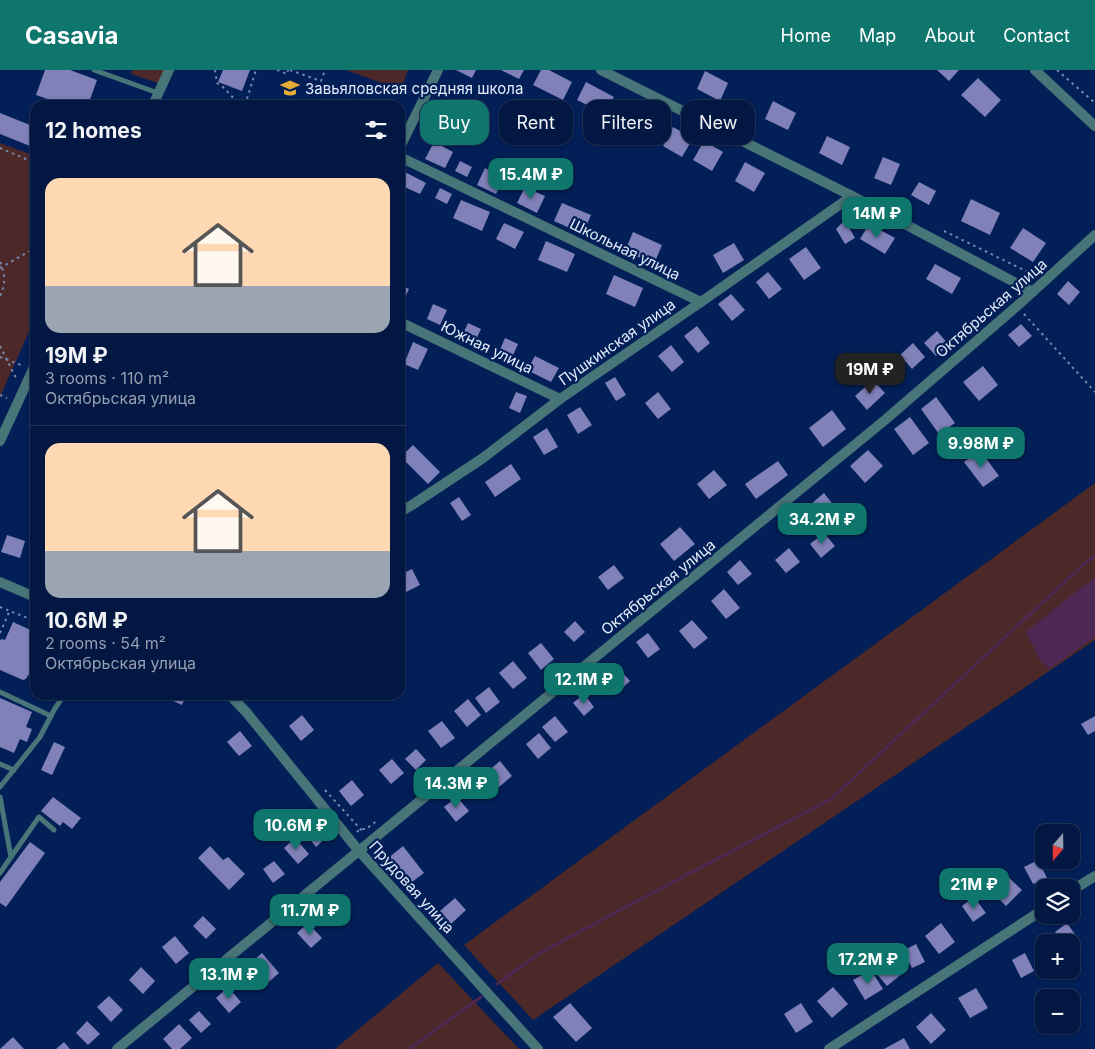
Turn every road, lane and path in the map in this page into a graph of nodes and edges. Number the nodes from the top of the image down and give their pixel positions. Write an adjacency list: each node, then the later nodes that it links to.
1 (95, 70): 12 (lane)
2 (169, 70): 12 (street)
3 (215, 70): 14 (path)
4 (256, 70): 15 (path)
5 (277, 70): 6 (path)
6 (289, 70): 7 (path)
7 (326, 70)
8 (438, 70): 18 (street)
9 (601, 70): 22 (street)
10 (1035, 70): 17 (street)
11 (1057, 70): 16 (path)
12 (158, 93): 13 (street)
13 (155, 100)
14 (235, 100)
15 (247, 100)
16 (1095, 103)
17 (1095, 126)
18 (405, 137)
19 (0, 148): 21 (path)
20 (405, 160): 29 (street, Школьная улица)
21 (30, 161)
22 (852, 196): 27 (street); 29 (street, Пушкинская улица)
23 (1095, 235): 27 (street, Октябрьская улица)
24 (30, 251): 26 (path)
25 (0, 262): 26 (path)
26 (1, 268): 28 (path)
27 (1033, 292): 30 (street, Октябрьская улица)
28 (0, 296)
29 (701, 302): 41 (street, Пушкинская улица)
30 (1017, 306): 38 (path); 59 (street, Октябрьская улица)
31 (405, 324): 41 (street, Южная улица)
32 (0, 346): 34 (path)
33 (0, 357): 34 (path)
34 (6, 359): 35 (path); 37 (path)
35 (21, 365)
36 (30, 376): 42 (street)
37 (16, 378)
38 (1095, 392)
39 (0, 395): 40 (path)
40 (7, 398)
41 (560, 399): 43 (street, Пушкинская улица)
42 (0, 441)
43 (405, 509)
44 (0, 582): 45 (street)
45 (30, 595)
46 (0, 607): 47 (path)
47 (10, 610): 48 (path); 49 (path)
48 (30, 619)
49 (0, 633)
50 (0, 692): 53 (lane)
51 (61, 700): 53 (lane)
52 (234, 700): 59 (street, Прудовая улица)
53 (50, 716): 55 (lane)
54 (0, 764): 55 (lane)
55 (14, 770): 56 (lane)
56 (0, 787)
57 (0, 796): 60 (lane)
58 (54, 830): 60 (lane)
59 (359, 851): 65 (street, Октябрьская улица); 66 (street, Прудовая улица)
60 (11, 857): 61 (lane)
61 (0, 873)
62 (1095, 876): 63 (street)
63 (1080, 885)
64 (1035, 915): 67 (street)
65 (117, 1049)
66 (538, 1049)
67 (829, 1049)

